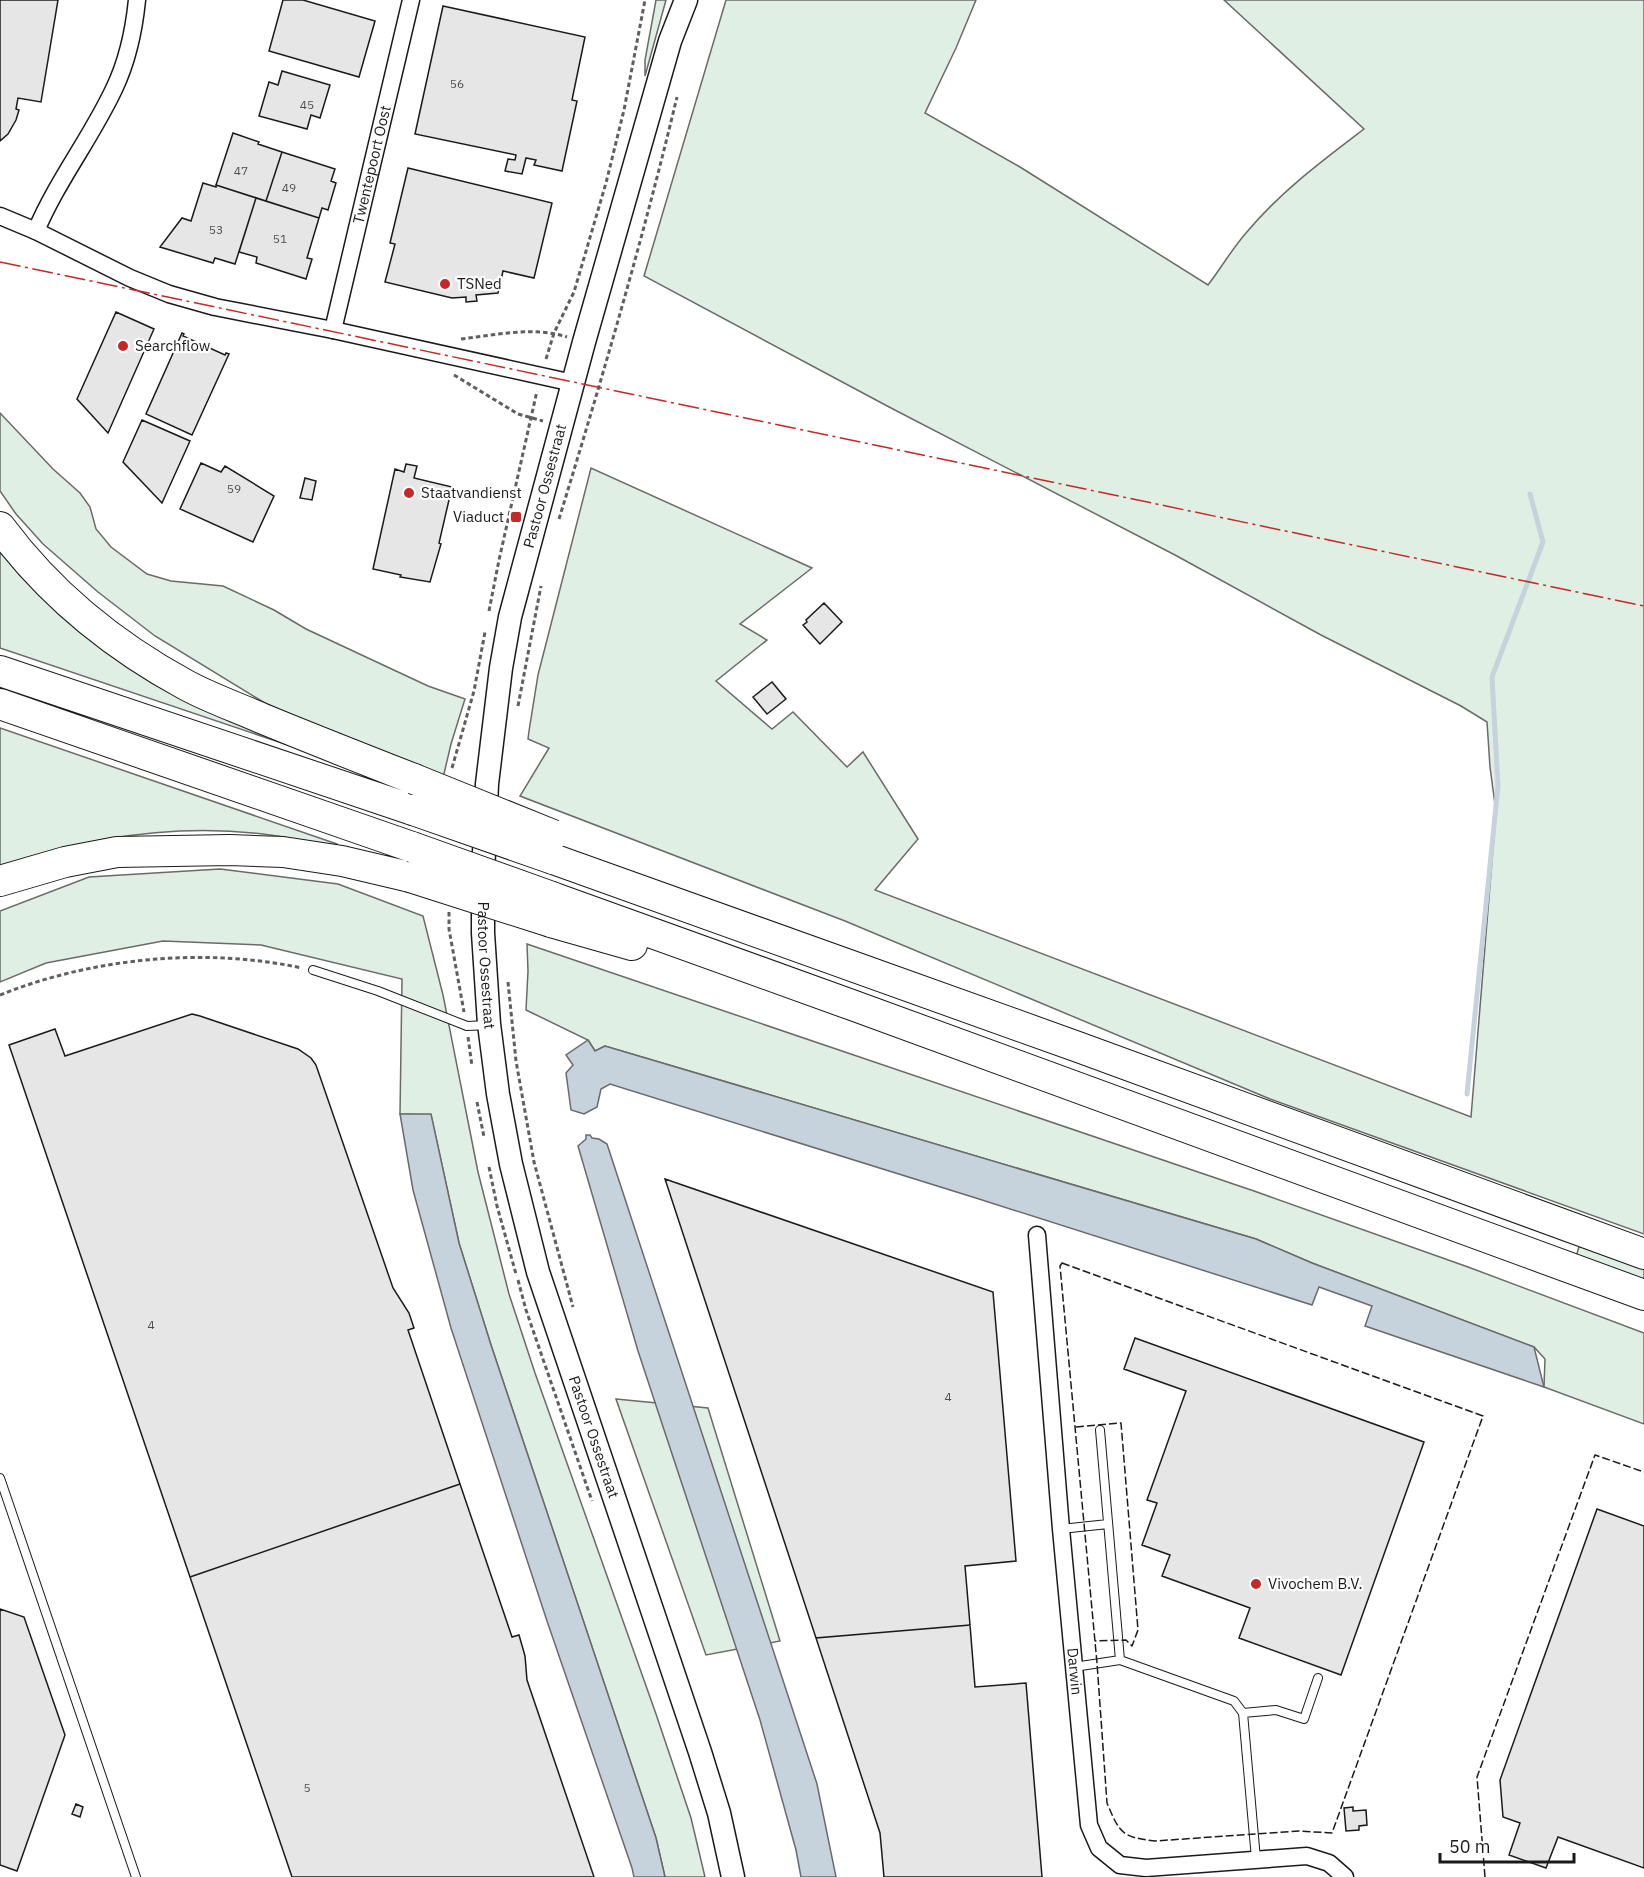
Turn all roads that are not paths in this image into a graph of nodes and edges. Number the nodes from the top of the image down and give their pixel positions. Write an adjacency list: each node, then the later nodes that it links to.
1 (137, 0): 7 (street)
2 (411, 0): 8 (street, Twentepoort Oost)
3 (677, 0): 5 (main road, Pastoor Ossestraat)
4 (686, 0): 5 (main road, Pastoor Ossestraat)
5 (670, 41): 9 (main road, Pastoor Ossestraat)
6 (0, 216): 7 (street)
7 (36, 231): 8 (street)
8 (333, 330): 9 (street)
9 (573, 383): 17 (main road, Pastoor Ossestraat)
10 (0, 527): 13 (highway, bridge)
11 (0, 671): 13 (highway, bridge)
12 (0, 704): 15 (highway, bridge)
13 (553, 847): 19 (highway)
14 (0, 881): 15 (highway, bridge)
15 (552, 909): 20 (highway)
16 (314, 970): 17 (lane)
17 (489, 1024): 31 (main road, Pastoor Ossestraat)
18 (1036, 1235): 24 (street, Darwin)
19 (1644, 1254)
20 (1644, 1295)
21 (1100, 1430): 23 (lane)
22 (0, 1478): 30 (lane)
23 (1108, 1524): 24 (lane); 25 (lane)
24 (1061, 1529): 26 (street, Darwin)
25 (1120, 1660): 26 (lane); 28 (lane)
26 (1074, 1667): 29 (street, Darwin)
27 (1318, 1678): 28 (lane)
28 (1243, 1713): 29 (lane)
29 (1256, 1859): 32 (street, Darwin)
30 (136, 1877)
31 (733, 1877)
32 (1345, 1877)

